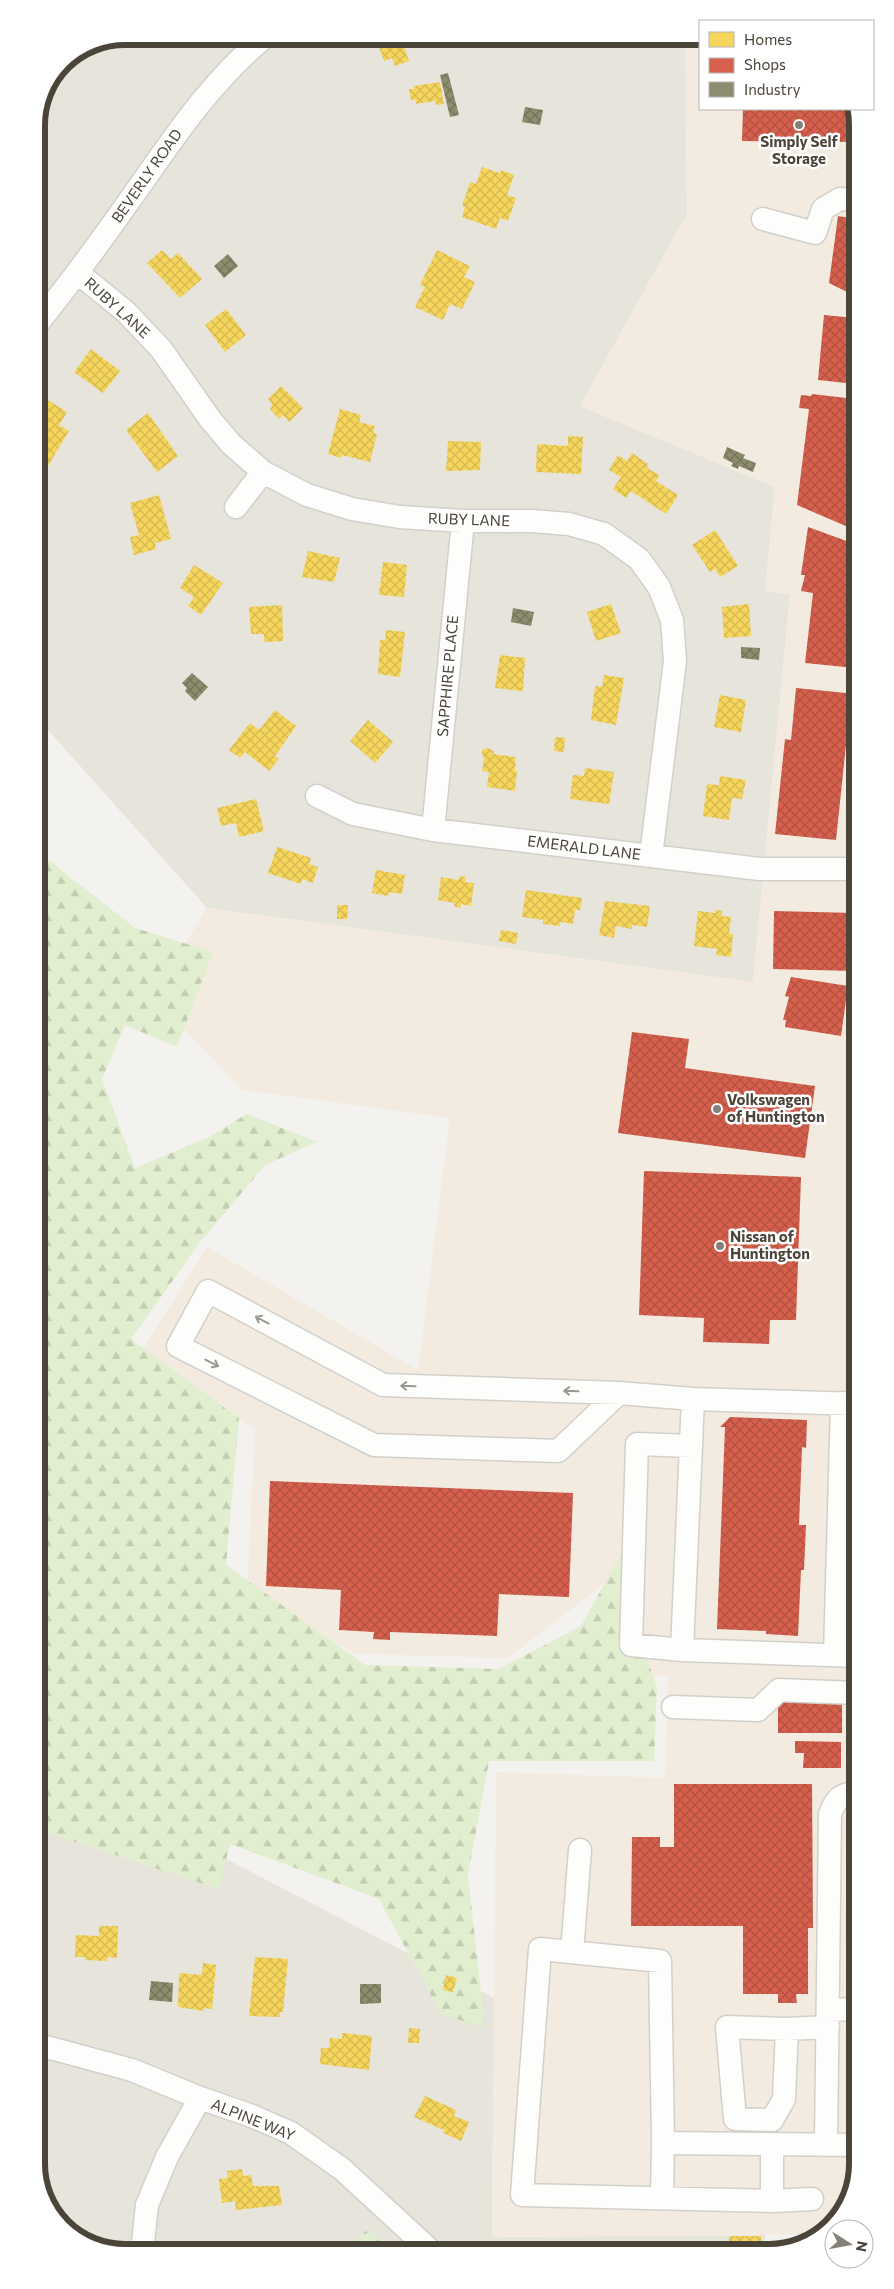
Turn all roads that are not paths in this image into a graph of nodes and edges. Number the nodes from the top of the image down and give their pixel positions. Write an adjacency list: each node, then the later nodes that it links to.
1 (255, 45): 4 (street, BEVERLY ROAD)
2 (849, 200): 3 (street)
3 (763, 219)
4 (78, 273): 5 (street, BEVERLY ROAD); 6 (street, RUBY LANE)
5 (45, 314)
6 (263, 472): 7 (street); 8 (street, RUBY LANE)
7 (236, 507)
8 (463, 521): 10 (street, SAPPHIRE PLACE); 11 (street, RUBY LANE)
9 (317, 796): 10 (street, EMERALD LANE)
10 (433, 830): 11 (street, EMERALD LANE)
11 (651, 856): 12 (street, EMERALD LANE)
12 (849, 868)
13 (620, 1393): 13 (street, one-way to 13); 14 (street)
14 (693, 1399): 15 (street); 16 (street)
15 (849, 1404): 18 (street)
16 (691, 1446): 17 (street); 17 (street)
17 (682, 1650): 18 (street)
18 (846, 1655)
19 (849, 1693): 20 (street)
20 (673, 1707)
21 (849, 1793): 25 (street)
22 (580, 1850): 23 (street)
23 (572, 1952): 29 (street); 33 (street)
24 (849, 2012): 25 (street)
25 (828, 2018): 26 (street); 31 (street)
26 (787, 2029): 26 (street)
27 (45, 2046): 28 (street)
28 (200, 2098): 36 (street, ALPINE WAY); 37 (street, ALPINE WAY)
29 (663, 2143): 30 (street); 33 (street)
30 (772, 2145): 31 (street); 35 (street)
31 (826, 2145): 32 (street)
32 (849, 2145)
33 (662, 2198): 35 (street)
34 (812, 2198): 35 (street)
35 (772, 2200)
36 (143, 2244)
37 (423, 2244)

